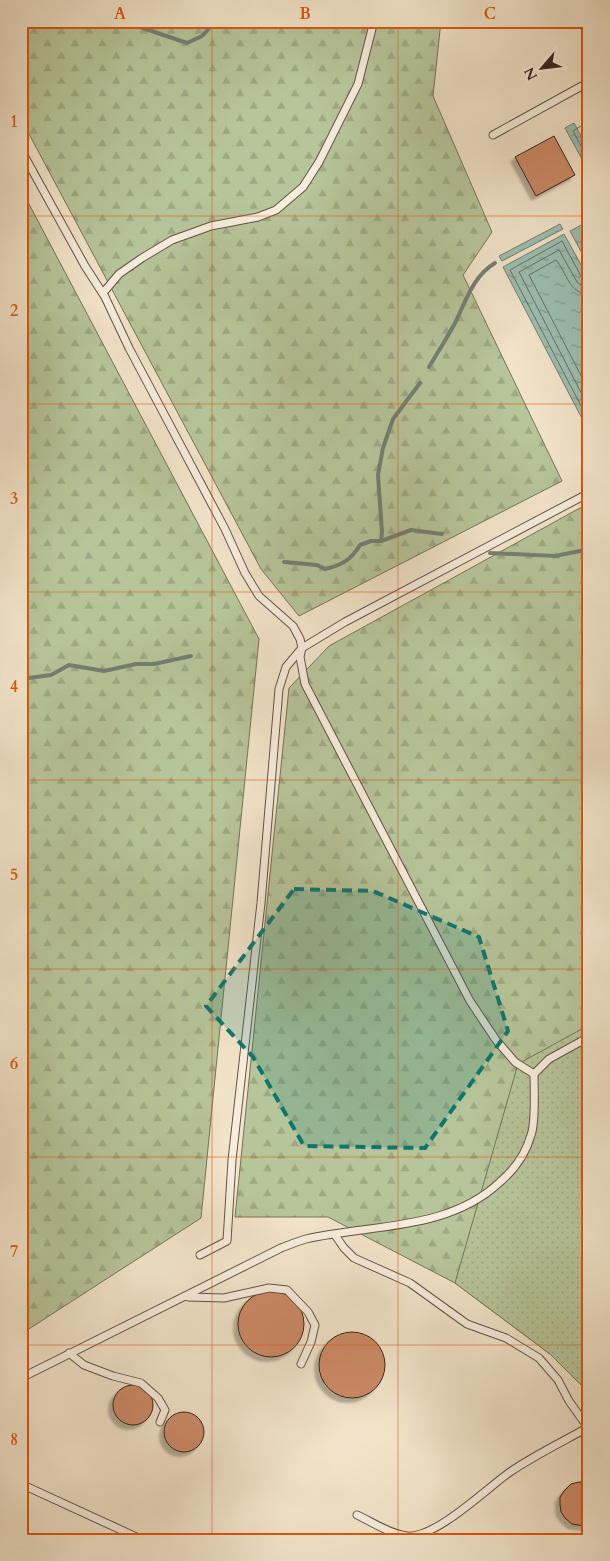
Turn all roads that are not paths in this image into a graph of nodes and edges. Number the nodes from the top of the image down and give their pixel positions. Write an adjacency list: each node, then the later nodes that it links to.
1 (374, 21): 5 (lane)
2 (589, 82): 3 (lane)
3 (493, 135)
4 (21, 150): 5 (lane)
5 (103, 293): 7 (lane)
6 (589, 493): 7 (lane)
7 (302, 648): 9 (lane); 11 (lane)
8 (589, 1037): 9 (lane)
9 (534, 1074): 10 (lane)
10 (335, 1234): 12 (lane); 17 (lane)
11 (200, 1255)
12 (185, 1297): 13 (lane); 14 (lane)
13 (69, 1353): 15 (lane); 16 (lane)
14 (301, 1364)
15 (21, 1378)
16 (160, 1422)
17 (588, 1428): 19 (lane)
18 (21, 1484): 20 (lane)
19 (357, 1515)
20 (143, 1540)

